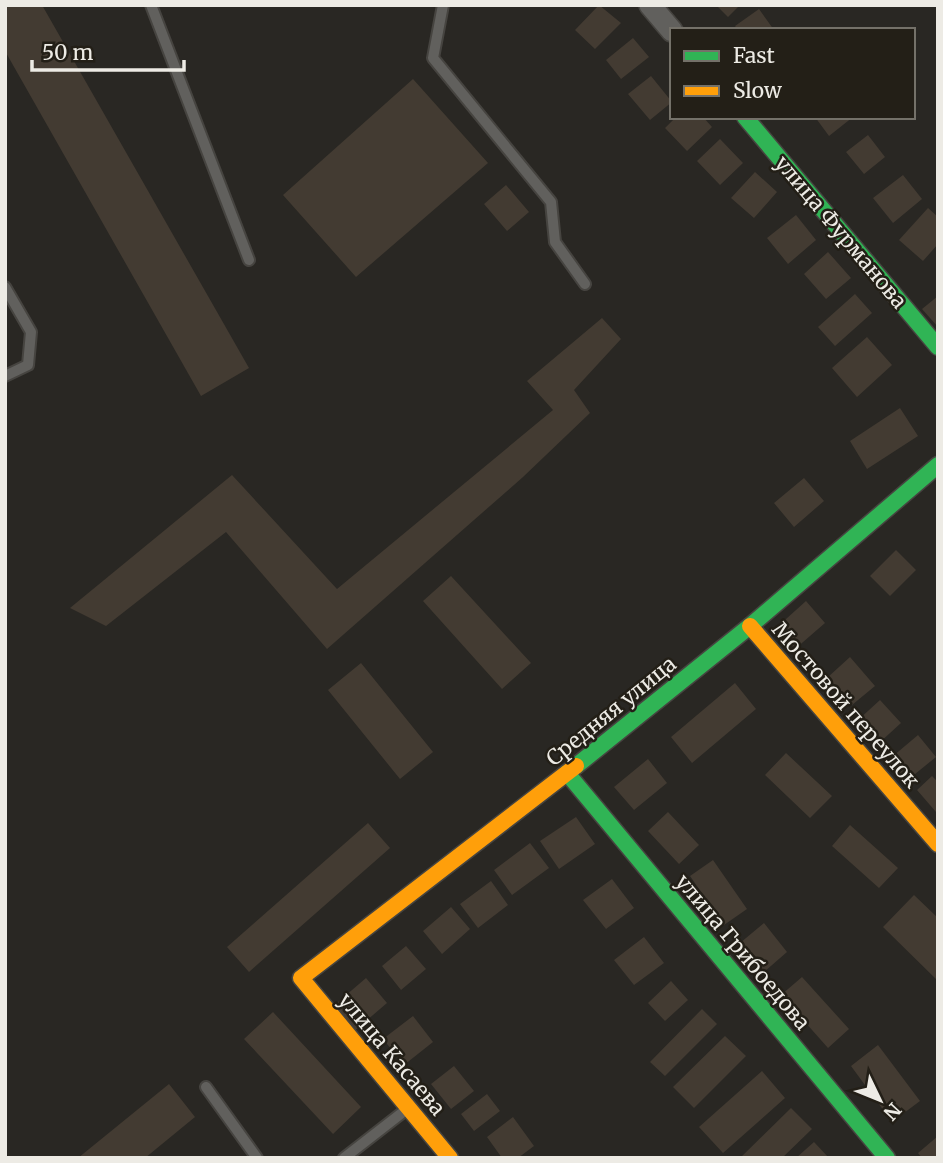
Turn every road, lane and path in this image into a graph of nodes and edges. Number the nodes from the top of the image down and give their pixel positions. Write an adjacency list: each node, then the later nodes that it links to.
1 (151, 5): 6 (lane)
2 (443, 5): 7 (lane)
3 (650, 5): 4 (street)
4 (670, 29)
5 (747, 119): 9 (street, улица Фурманова)
6 (250, 260)
7 (585, 284)
8 (5, 287): 10 (lane)
9 (938, 347)
10 (5, 376)
11 (938, 465): 12 (street, Средняя улица)
12 (750, 626): 13 (street, Средняя улица); 14 (street, Мостовой переулок)
13 (568, 774): 15 (street, Средняя улица); 21 (street, улица Грибоедова)
14 (938, 844)
15 (301, 978): 17 (street, улица Касаева)
16 (206, 1087): 18 (lane)
17 (409, 1108): 19 (lane); 20 (street, улица Касаева)
18 (257, 1158)
19 (344, 1158)
20 (450, 1158)
21 (887, 1158)

